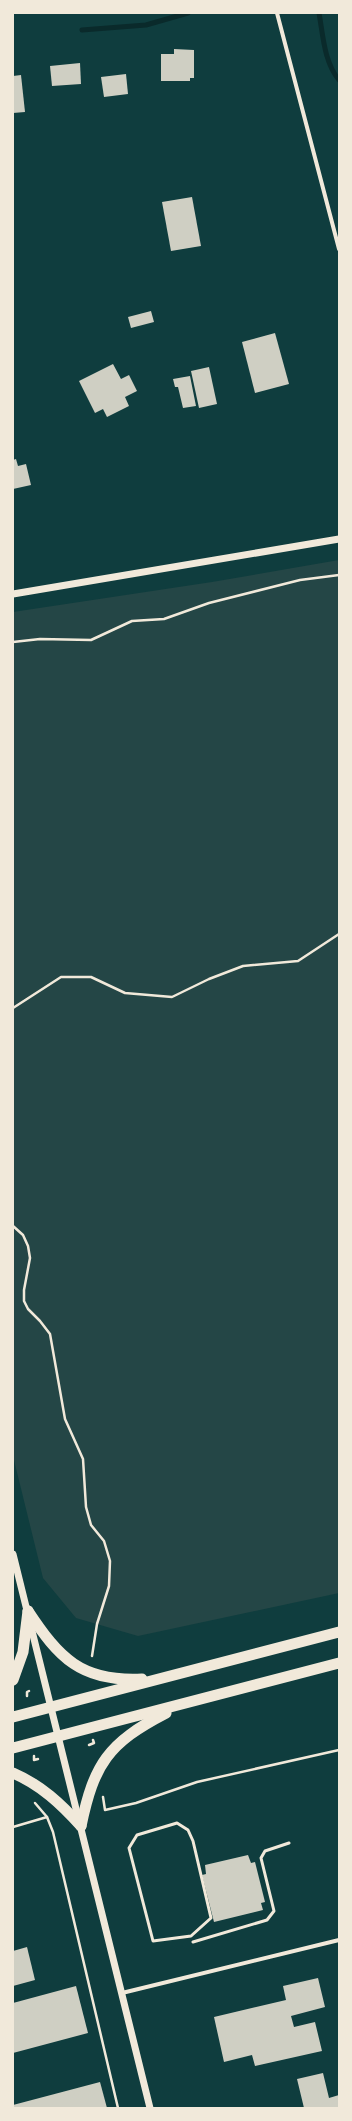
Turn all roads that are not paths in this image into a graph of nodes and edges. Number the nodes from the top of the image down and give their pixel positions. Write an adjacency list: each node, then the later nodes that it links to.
1 (277, 13): 2 (street)
2 (339, 249)
3 (339, 539): 4 (street)
4 (13, 594)
5 (13, 1554): 6 (street)
6 (28, 1611): 9 (highway); 10 (highway); 12 (street)
7 (339, 1632): 9 (highway)
8 (339, 1663): 11 (highway)
9 (164, 1678): 12 (highway)
10 (13, 1680)
11 (184, 1703): 14 (highway); 17 (highway)
12 (52, 1707): 13 (highway); 14 (street)
13 (13, 1718)
14 (59, 1736): 15 (highway); 17 (street)
15 (13, 1748)
16 (13, 1773): 17 (highway)
17 (81, 1826): 22 (street)
18 (193, 1841): 18 (lane)
19 (289, 1843): 21 (lane)
20 (339, 1940): 22 (street)
21 (193, 1942)
22 (122, 1993): 23 (street)
23 (150, 2108)

